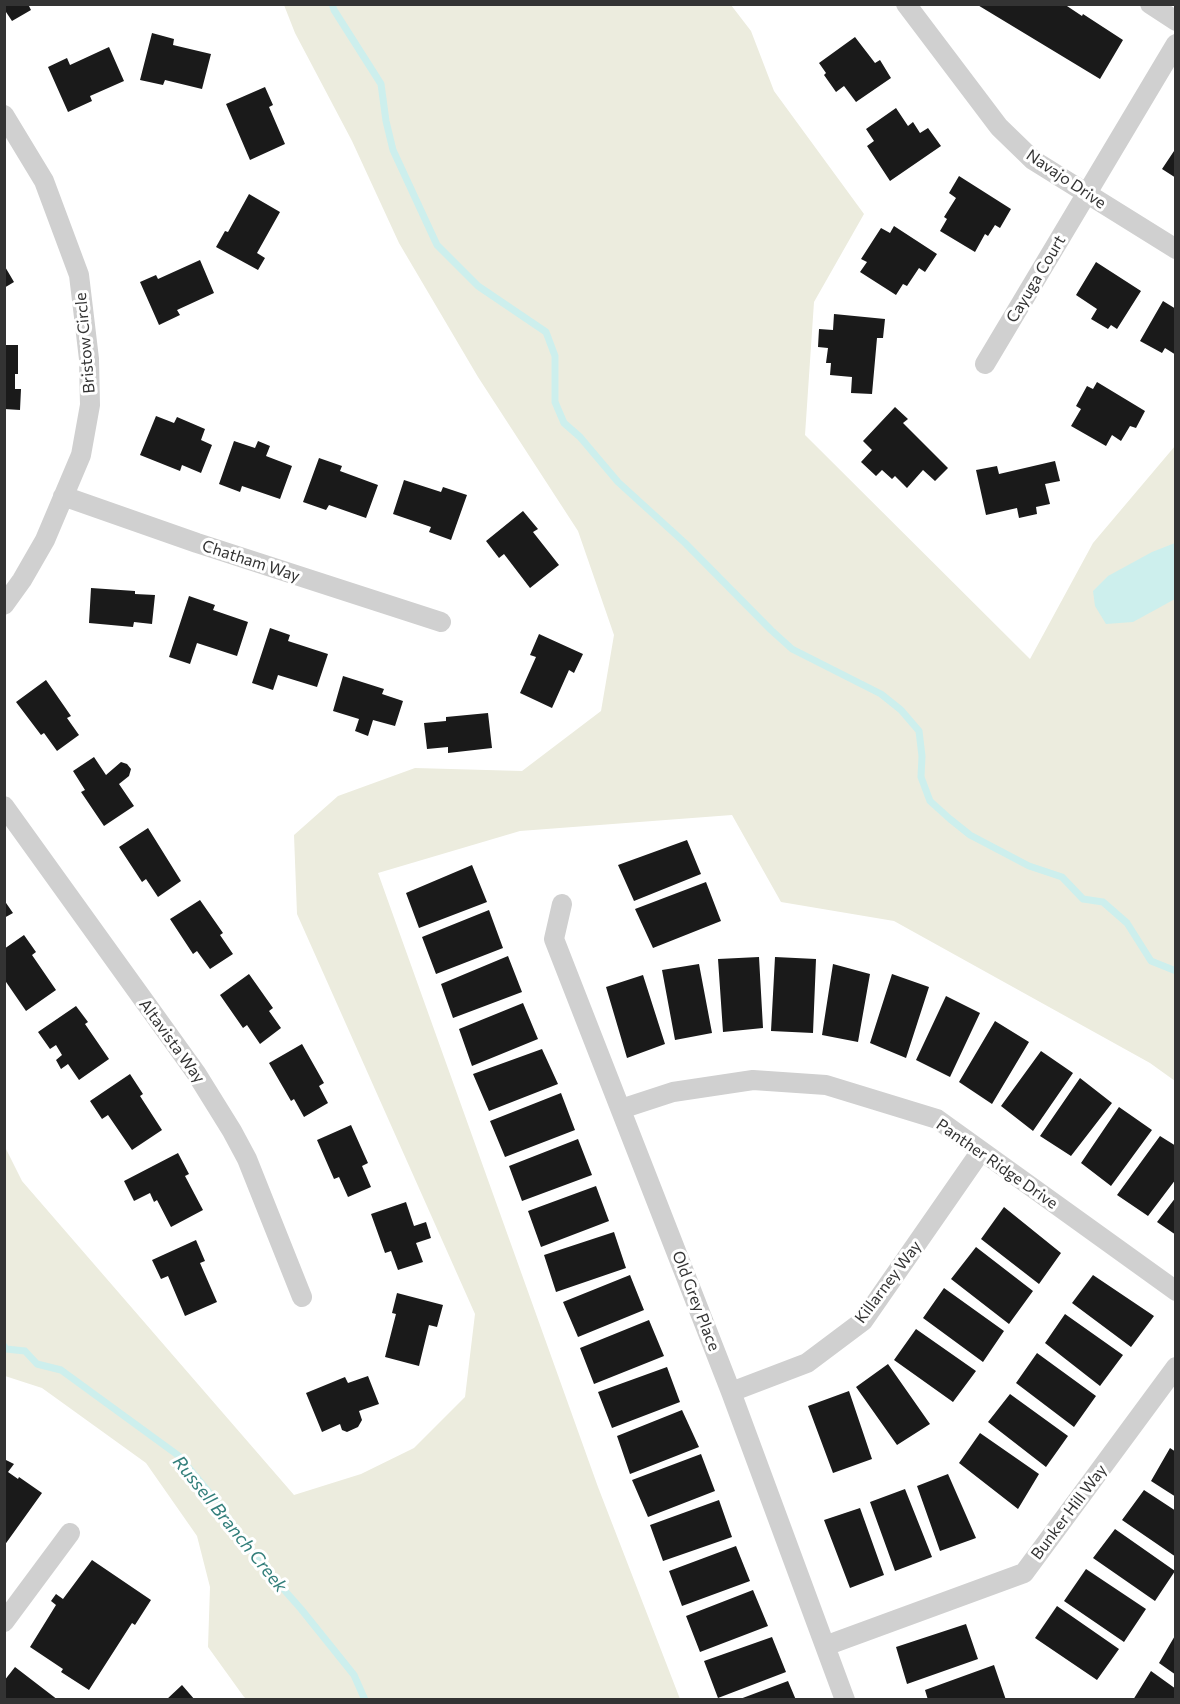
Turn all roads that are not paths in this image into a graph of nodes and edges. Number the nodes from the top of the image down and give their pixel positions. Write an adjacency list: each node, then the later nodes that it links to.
1 (906, 4): 6 (street, Navajo Drive)
2 (1150, 4): 3 (street)
3 (1176, 21)
4 (1176, 44): 6 (street, Cayuga Court)
5 (4, 115): 9 (street, Bristow Circle)
6 (1087, 194): 7 (street, Navajo Drive); 8 (street, Cayuga Court)
7 (1176, 249)
8 (985, 364)
9 (63, 495): 10 (street, Bristow Circle); 11 (street, Chatham Way)
10 (4, 605)
11 (441, 622)
12 (4, 806): 17 (street, Altavista Way)
13 (562, 904): 14 (street, Old Grey Place)
14 (621, 1109): 15 (street, Panther Ridge Drive); 19 (street, Old Grey Place)
15 (981, 1151): 16 (street, Panther Ridge Drive); 19 (street, Killarney Way)
16 (1176, 1292)
17 (302, 1297)
18 (1176, 1367): 23 (street, Bunker Hill Way)
19 (731, 1392): 23 (street, Old Grey Place)
20 (70, 1533): 21 (street)
21 (11, 1601): 22 (street)
22 (4, 1622)
23 (825, 1646): 24 (street, Old Grey Place)
24 (845, 1700)

